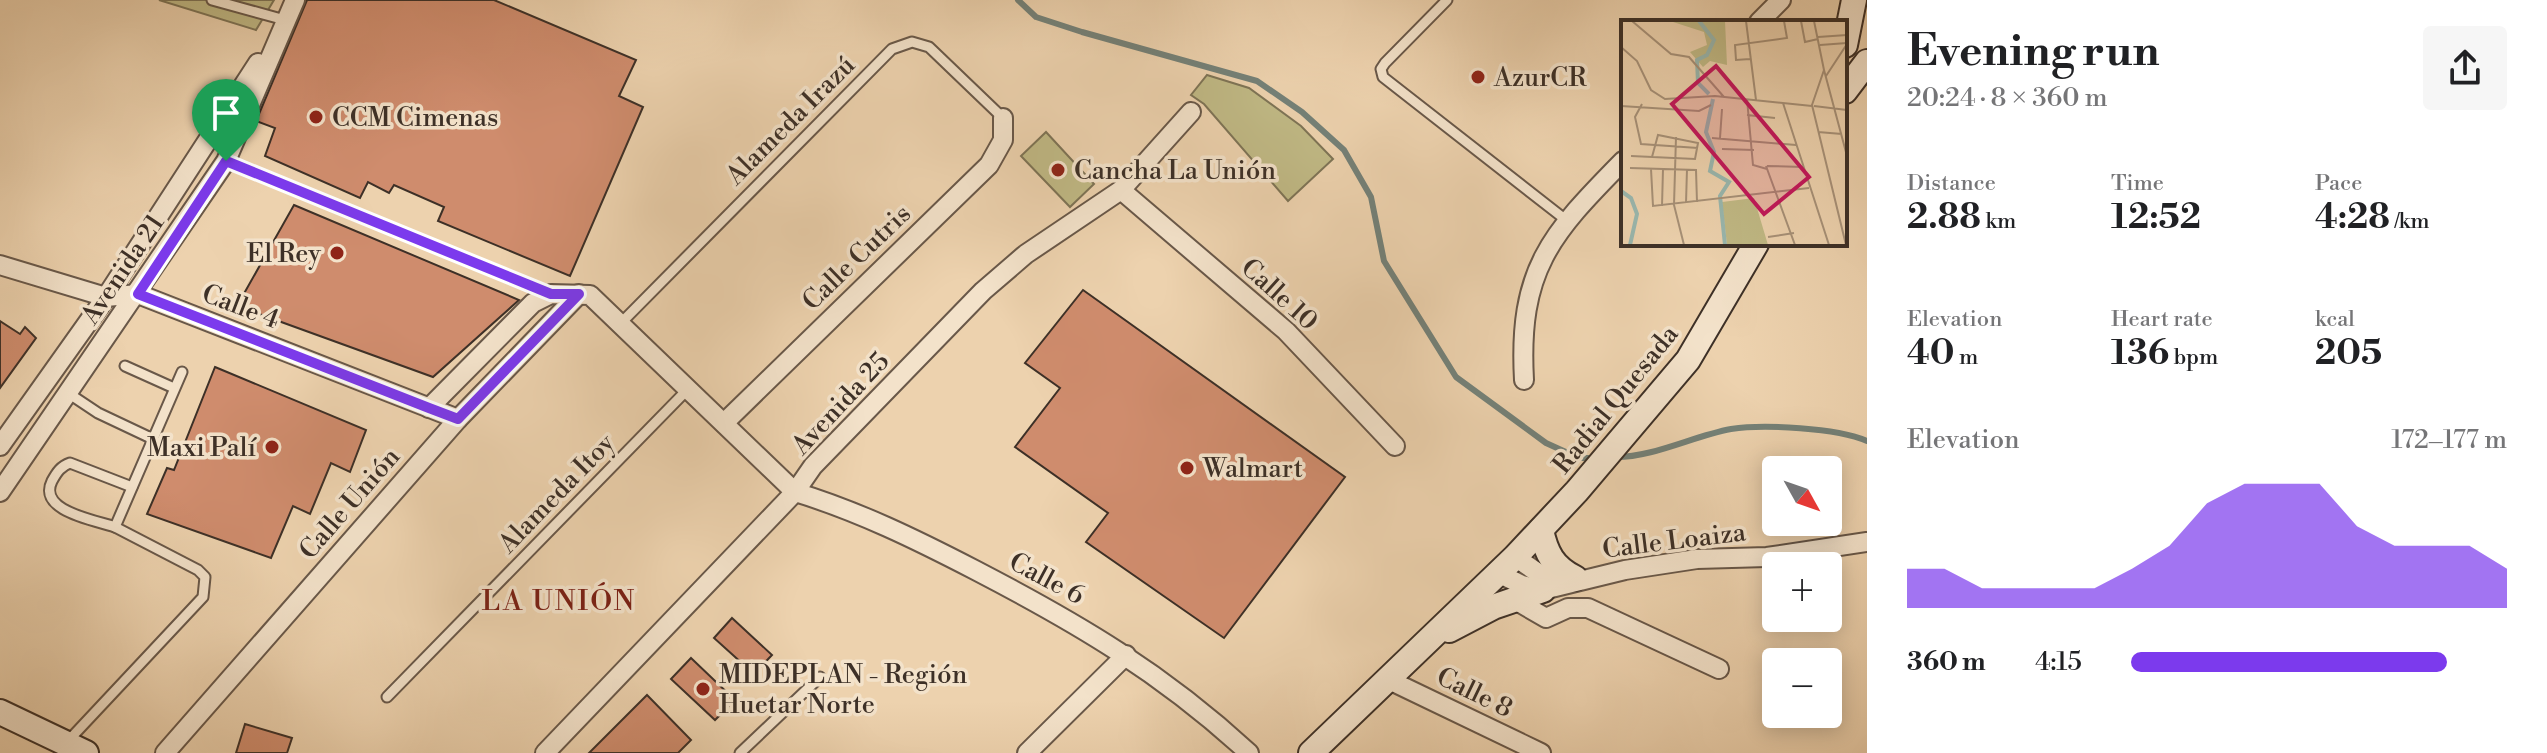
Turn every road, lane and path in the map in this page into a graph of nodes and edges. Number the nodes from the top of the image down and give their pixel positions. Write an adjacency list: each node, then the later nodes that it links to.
1 (212, 0): 6 (lane)
2 (295, 0): 6 (street, Avenida 21)
3 (1447, 0): 16 (lane)
4 (1781, 0): 7 (street)
5 (1854, 0): 8 (main road)
6 (285, 20): 13 (street, Avenida 21); 22 (street, Avenida 21)
7 (1761, 20)
8 (1847, 35)
9 (1867, 62): 10 (main road)
10 (1847, 88)
11 (1191, 112): 15 (street, Avenida 25)
12 (1003, 118): 23 (lane, Alameda Irazú); 32 (street, Calle Cutris)
13 (226, 161): 19 (street, Avenida 21); 20 (lane)
14 (1621, 163): 16 (street)
15 (1121, 190): 35 (street, Calle 10); 38 (street, Avenida 25)
16 (1566, 220): 26 (street)
17 (1755, 246): 40 (main road, Radial Quesada)
18 (0, 265): 22 (street, Calle 4)
19 (138, 294): 22 (street, Calle 4); 29 (street, Avenida 21); 30 (street, Calle 4)
20 (551, 294): 21 (street); 30 (street)
21 (579, 294): 23 (street); 31 (street, Calle Unión)
22 (106, 297): 34 (street, Avenida 21)
23 (621, 323): 28 (street)
24 (125, 366): 27 (lane)
25 (182, 372): 27 (lane)
26 (1524, 380)
27 (174, 388): 33 (lane)
28 (689, 388): 32 (street); 51 (lane, Alameda Itoy)
29 (68, 393): 33 (lane); 37 (street, Avenida 21)
30 (429, 408): 31 (street, Calle 4)
31 (458, 419): 54 (street, Calle Unión)
32 (724, 423): 38 (street)
33 (153, 439): 36 (lane)
34 (0, 446)
35 (1395, 446)
36 (132, 487): 39 (lane); 39 (lane)
37 (0, 492)
38 (795, 492): 47 (street, Calle 6); 55 (street, Avenida 25)
39 (115, 527): 53 (lane)
40 (1541, 530): 42 (main road, Radial Quesada); 43 (main road)
41 (1867, 542): 43 (street, Calle Loaiza)
42 (1506, 565): 43 (street, Calle Loaiza); 44 (street); 46 (main road, Radial Quesada)
43 (1579, 579): 44 (street, Calle Loaiza)
44 (1543, 590): 45 (main road, Calle Loaiza)
45 (1515, 600): 46 (main road, Calle Loaiza); 48 (street)
46 (1417, 650): 50 (main road)
47 (1126, 655): 57 (street); 58 (street, Calle 6)
48 (1719, 669)
49 (820, 677): 56 (lane)
50 (1387, 679): 59 (main road); 60 (street, Calle 8)
51 (387, 697)
52 (0, 712): 53 (main road)
53 (76, 748)
54 (165, 753)
55 (545, 753)
56 (740, 753)
57 (1027, 753)
58 (1249, 753)
59 (1311, 753)
60 (1541, 753)

